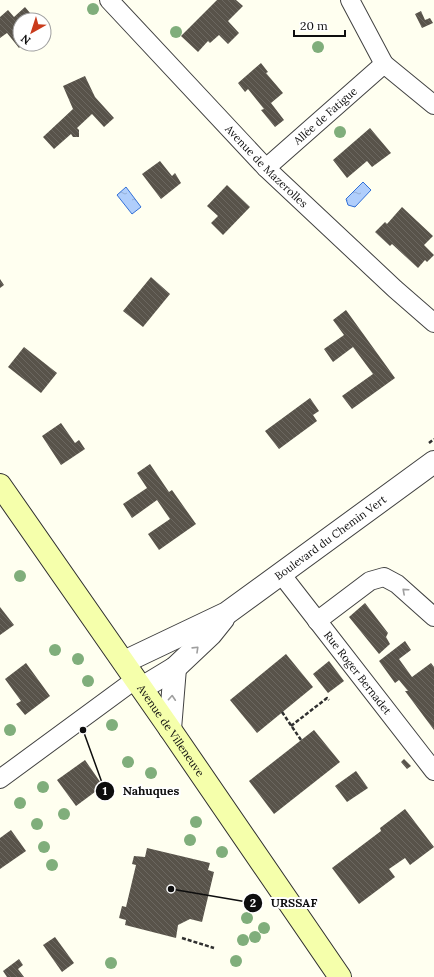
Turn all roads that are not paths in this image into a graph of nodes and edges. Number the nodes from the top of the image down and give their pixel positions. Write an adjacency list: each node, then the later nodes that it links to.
1 (109, 0): 5 (street, Avenue de Mazerolles)
2 (350, 0): 3 (street)
3 (384, 64): 4 (street); 5 (street, Allée de Fatigue)
4 (434, 105)
5 (266, 168): 6 (street, Avenue de Mazerolles)
6 (434, 323)
7 (434, 462): 9 (street, Boulevard du Chemin Vert)
8 (0, 485): 14 (main road, Avenue de Villeneuve)
9 (281, 574): 10 (street, Boulevard du Chemin Vert); 12 (street, Rue Roger Bernadet)
10 (227, 613): 13 (street, Boulevard du Chemin Vert, one-way to 10); 14 (street, Boulevard du Chemin Vert)
11 (434, 617): 12 (street, one-way to 12)
12 (317, 621): 16 (street, Rue Roger Bernadet)
13 (175, 668): 14 (street, Boulevard du Chemin Vert); 15 (street, one-way to 13)
14 (134, 676): 15 (main road, Avenue de Villeneuve); 17 (street)
15 (170, 728): 18 (main road, Avenue de Villeneuve)
16 (434, 771)
17 (0, 779)
18 (340, 977)

